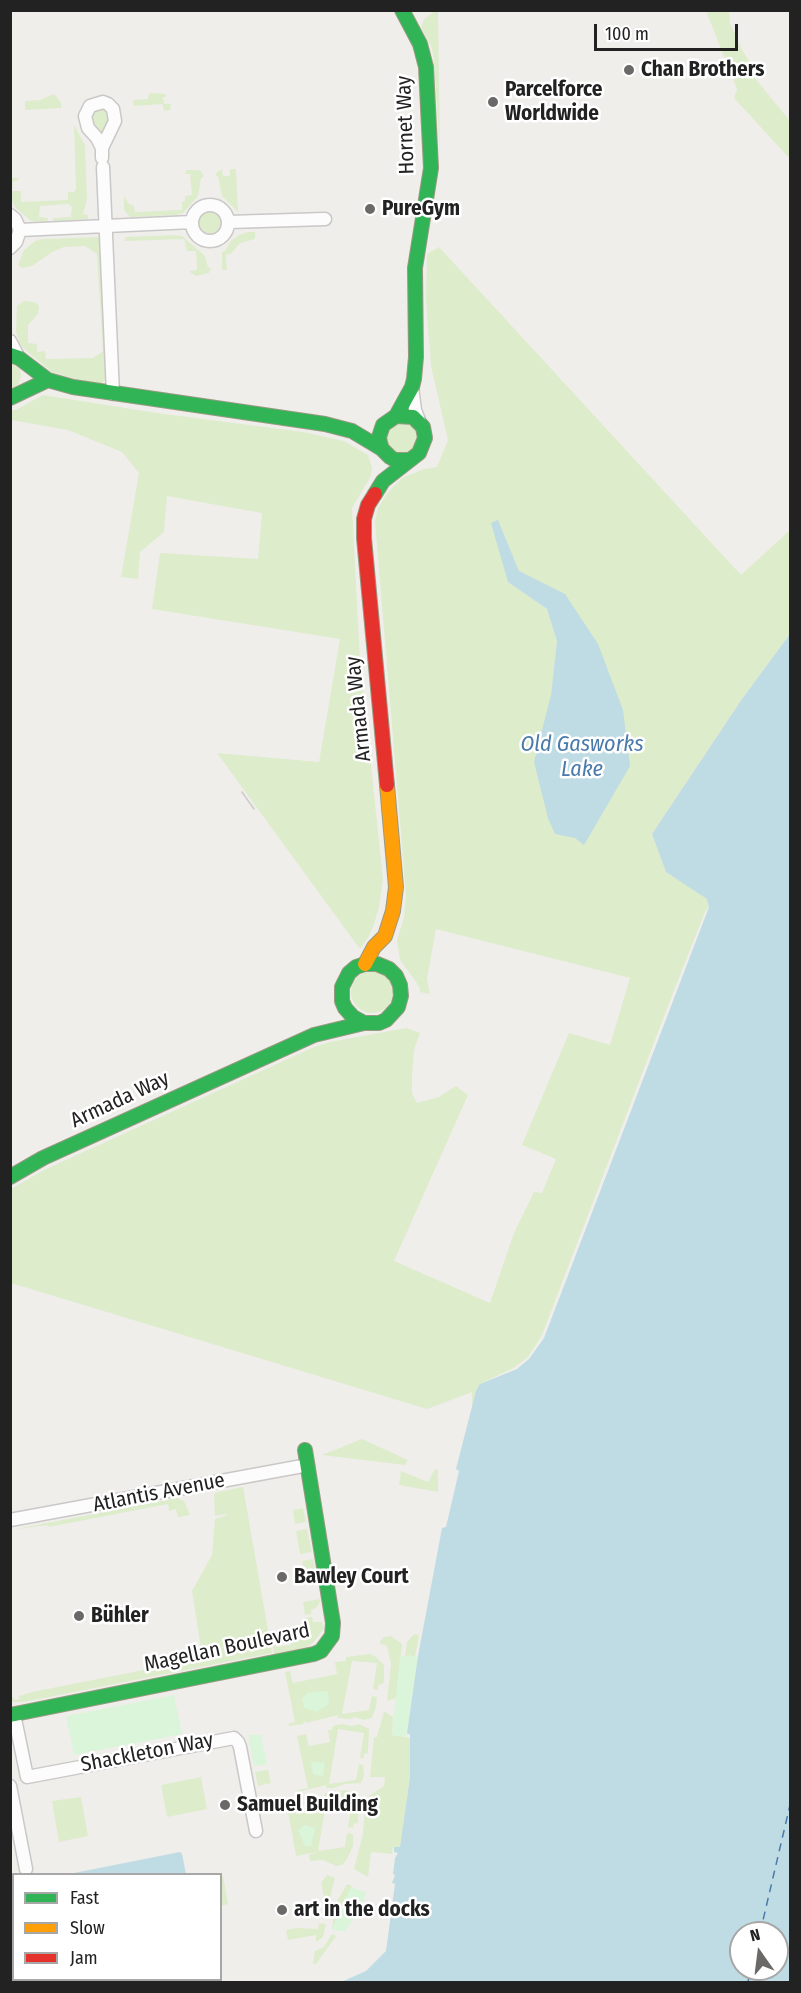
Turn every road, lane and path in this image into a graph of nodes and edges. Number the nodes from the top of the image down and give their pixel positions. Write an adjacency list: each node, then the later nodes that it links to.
1 (402, 10): 13 (street, Hornet Way)
2 (102, 158): 7 (street)
3 (10, 215): 8 (street)
4 (325, 219): 6 (street)
5 (192, 222): 6 (street); 6 (street); 7 (street)
6 (228, 222)
7 (105, 227): 8 (street); 14 (street)
8 (20, 230): 9 (street)
9 (11, 249)
10 (10, 341): 11 (street)
11 (19, 360): 12 (street); 15 (street)
12 (48, 380): 14 (street); 15 (street)
13 (412, 387): 16 (street, Hornet Way); 17 (street, Hornet Way)
14 (112, 394): 19 (street)
15 (17, 395)
16 (396, 416): 17 (street); 18 (street)
17 (420, 423): 21 (street, Armada Way)
18 (383, 425): 19 (street); 20 (street, Armada Way)
19 (352, 431): 20 (street)
20 (383, 451): 21 (street); 22 (street, Armada Way)
21 (408, 460): 22 (street, Armada Way)
22 (383, 481): 23 (street, Armada Way)
23 (385, 936): 24 (street, Armada Way); 25 (street, Armada Way)
24 (365, 964): 25 (street); 26 (street, Armada Way)
25 (389, 969): 27 (street, Armada Way)
26 (345, 1008): 27 (street); 28 (street, Armada Way)
27 (364, 1023): 28 (street, Armada Way)
28 (314, 1035): 29 (street, Armada Way)
29 (10, 1177)
30 (305, 1450): 31 (street, Magellan Boulevard)
31 (308, 1465): 32 (street, Atlantis Avenue); 33 (street, Magellan Boulevard)
32 (10, 1520)
33 (13, 1714): 35 (street, Shackleton Way)
34 (10, 1786): 36 (street)
35 (256, 1831)
36 (26, 1869)

